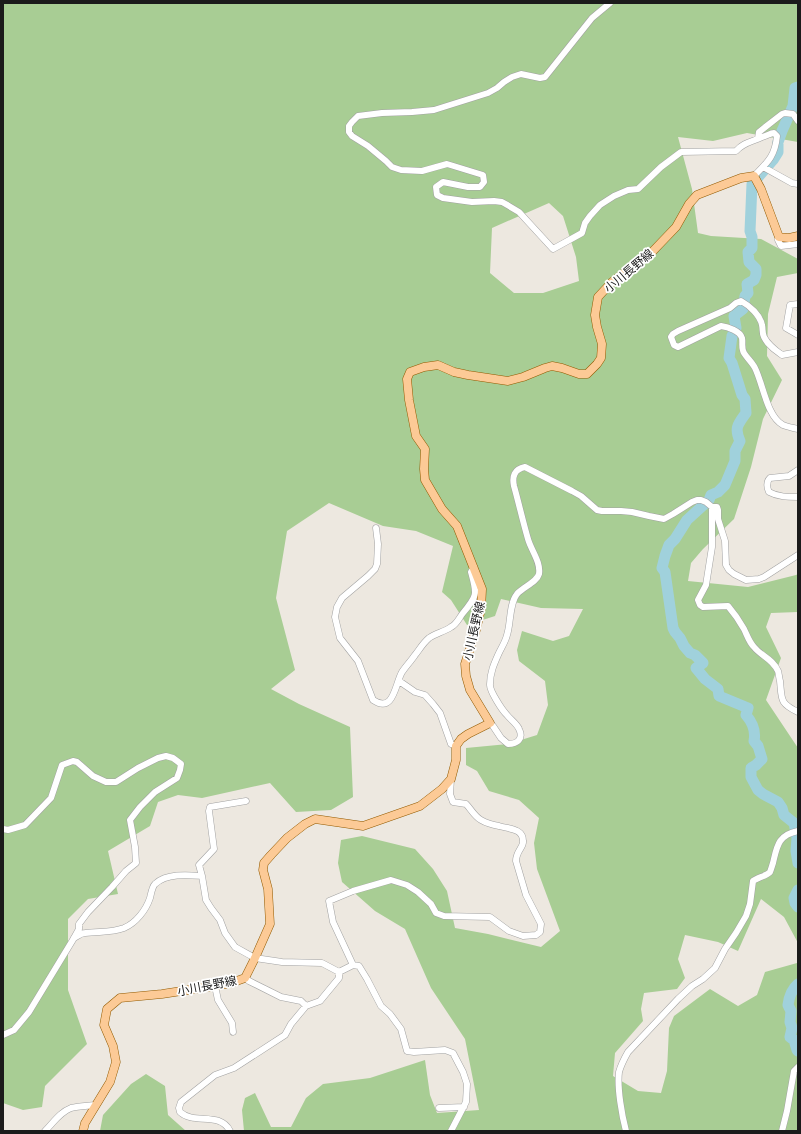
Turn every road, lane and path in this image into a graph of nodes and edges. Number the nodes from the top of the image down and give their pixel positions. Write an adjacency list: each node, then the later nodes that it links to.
1 (610, 3): 3 (street)
2 (798, 121): 3 (street)
3 (758, 138): 4 (street)
4 (763, 167): 5 (street); 6 (street)
5 (754, 176): 8 (main road); 19 (main road, 小川長野線)
6 (798, 184)
7 (798, 236): 8 (main road)
8 (779, 237): 9 (street)
9 (798, 244)
10 (798, 304): 11 (street)
11 (798, 335)
12 (798, 352): 13 (street)
13 (798, 429)
14 (798, 470): 15 (street)
15 (798, 497)
16 (712, 507): 18 (street); 21 (street); 22 (street)
17 (376, 528): 20 (street)
18 (798, 555)
19 (474, 567): 20 (street); 22 (main road, 小川長野線)
20 (399, 681): 23 (street)
21 (798, 712)
22 (490, 723): 23 (main road)
23 (456, 746): 24 (main road)
24 (451, 779): 30 (main road, 小川長野線); 31 (street)
25 (246, 801): 28 (street)
26 (3, 829): 29 (street)
27 (798, 831): 46 (street)
28 (202, 876): 29 (street); 30 (street)
29 (74, 938): 37 (street)
30 (255, 958): 32 (street); 33 (main road, 小川長野線)
31 (353, 965): 32 (street); 40 (street)
32 (339, 972): 35 (street)
33 (245, 978): 34 (main road, 小川長野線); 35 (street)
34 (215, 986): 36 (street); 39 (main road, 小川長野線)
35 (306, 1006): 44 (street)
36 (233, 1032)
37 (3, 1035)
38 (798, 1067): 47 (street)
39 (96, 1105): 42 (street); 43 (main road, 小川長野線)
40 (464, 1107): 41 (street); 45 (street)
41 (439, 1108)
42 (45, 1131)
43 (83, 1131)
44 (230, 1131)
45 (451, 1131)
46 (626, 1131)
47 (782, 1131)

